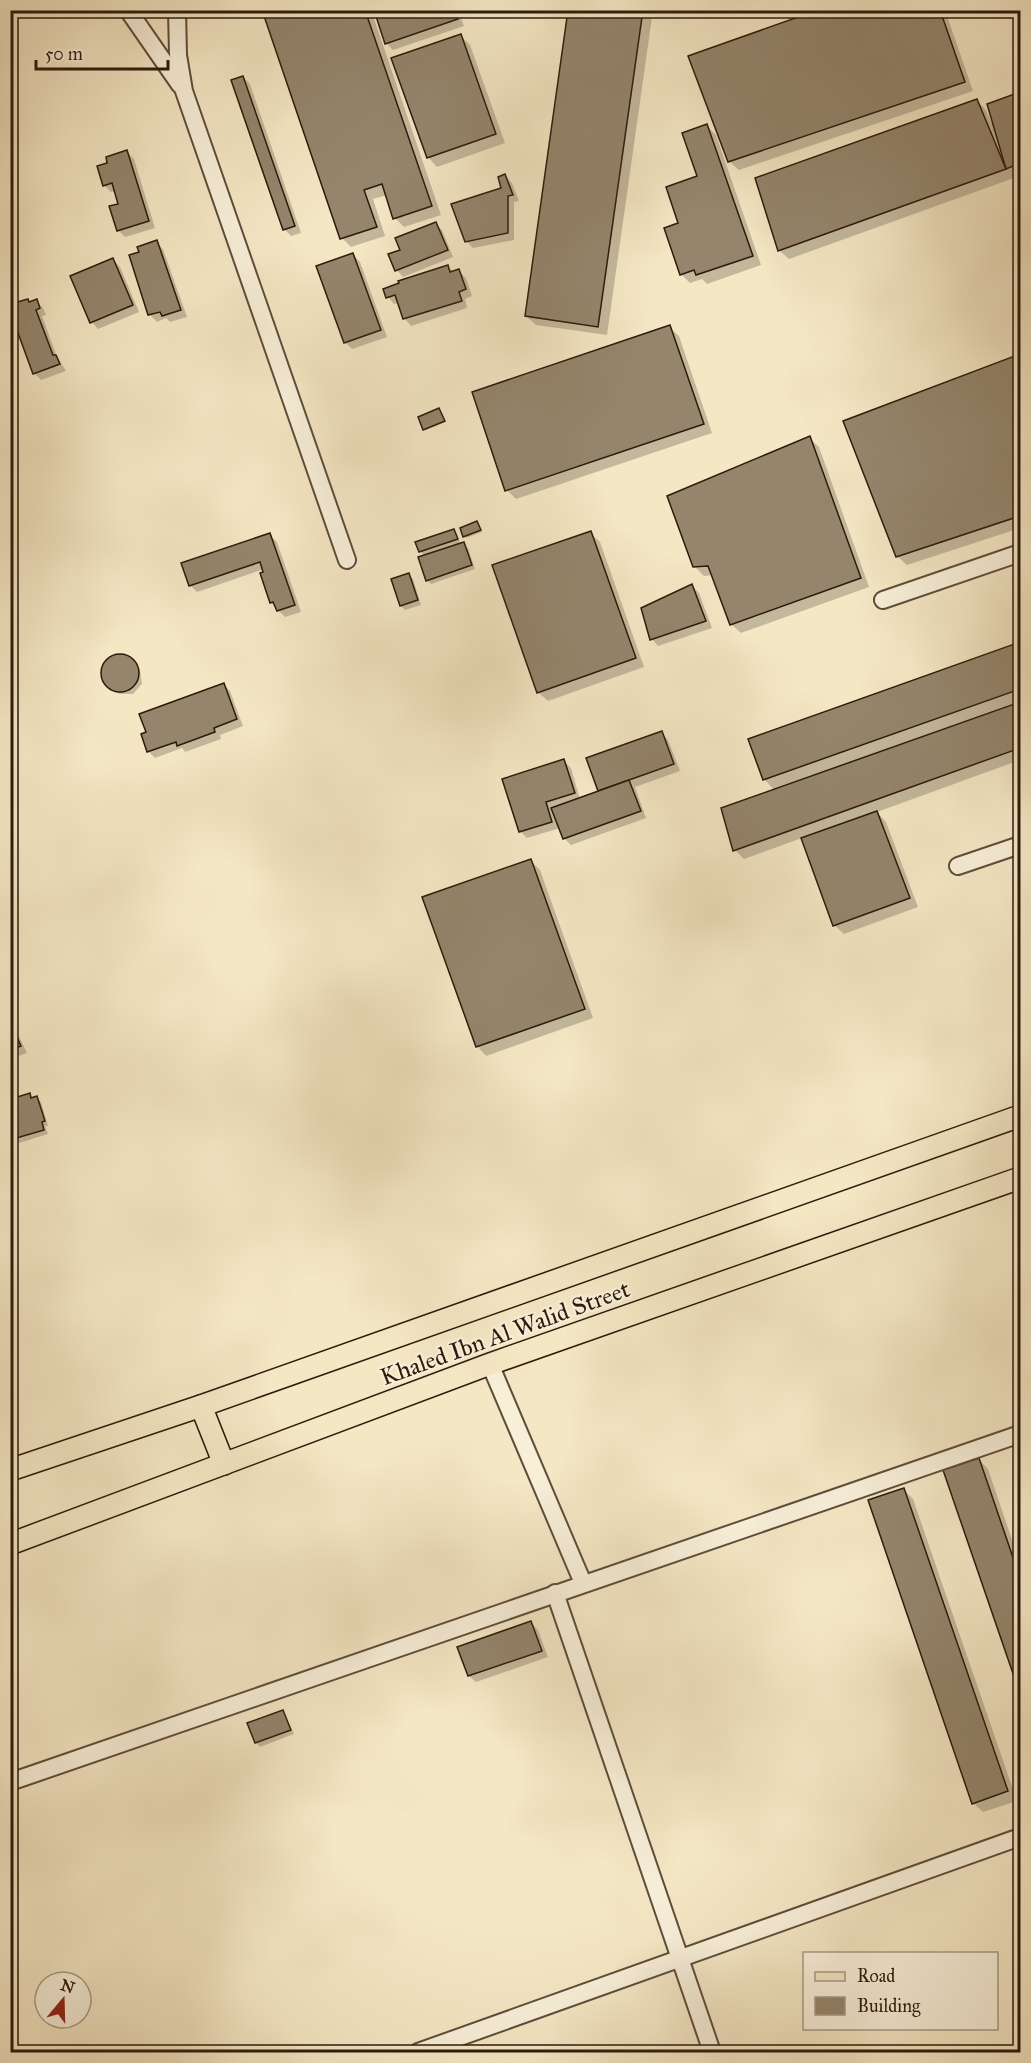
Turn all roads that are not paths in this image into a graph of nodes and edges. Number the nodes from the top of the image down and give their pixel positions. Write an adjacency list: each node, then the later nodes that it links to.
1 (128, 10): 3 (lane)
2 (177, 10): 3 (lane)
3 (184, 91): 5 (lane)
4 (1020, 554): 6 (lane)
5 (347, 560)
6 (883, 600)
7 (1020, 845): 8 (lane)
8 (958, 866)
9 (1020, 1116): 12 (main road, Khaled Ibn Al Walid Street)
10 (1020, 1178): 11 (main road, Khaled Ibn Al Walid Street)
11 (490, 1364): 14 (main road, Khaled Ibn Al Walid Street); 17 (lane)
12 (201, 1406): 14 (main road); 15 (main road, Khaled Ibn Al Walid Street)
13 (1020, 1434): 17 (lane)
14 (224, 1464): 16 (main road, Khaled Ibn Al Walid Street)
15 (10, 1470)
16 (10, 1544)
17 (583, 1583): 18 (lane)
18 (555, 1593): 19 (lane); 21 (lane)
19 (10, 1782)
20 (1020, 1837): 21 (lane)
21 (678, 1959): 22 (lane); 23 (lane)
22 (418, 2052)
23 (712, 2052)

